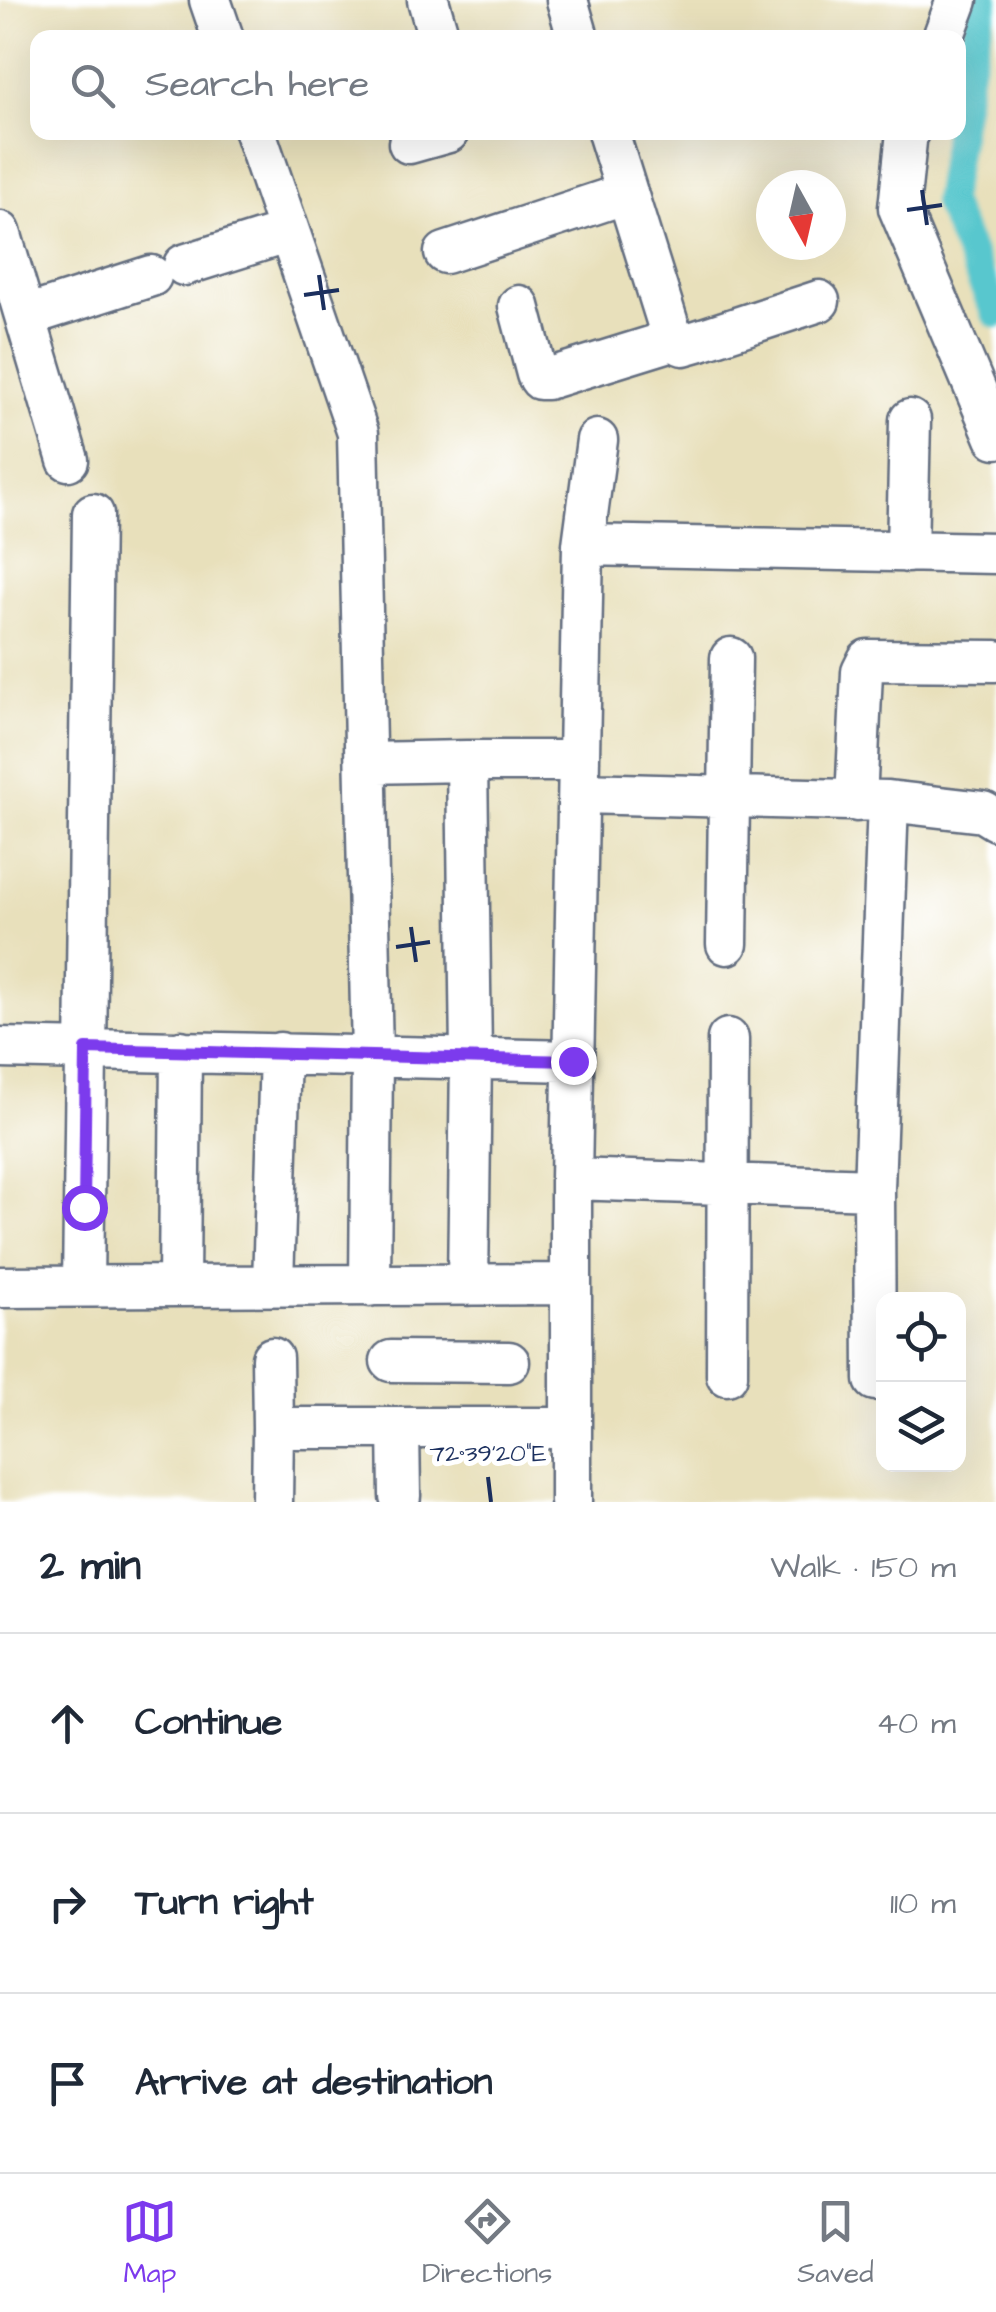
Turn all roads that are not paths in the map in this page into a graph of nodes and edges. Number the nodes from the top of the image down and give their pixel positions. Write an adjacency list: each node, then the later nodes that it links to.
1 (210, 0): 5 (street)
2 (428, 0): 6 (street)
3 (567, 0): 7 (street)
4 (957, 0): 8 (street)
5 (220, 30)
6 (437, 30)
7 (576, 30)
8 (946, 30)
9 (258, 140): 16 (street)
10 (422, 140): 13 (street)
11 (610, 140): 14 (street)
12 (906, 140): 23 (street)
13 (409, 144)
14 (627, 193): 17 (street); 21 (street)
15 (0, 232): 20 (street)
16 (289, 232): 20 (street); 33 (street)
17 (445, 253)
18 (819, 301): 21 (street)
19 (518, 306): 21 (street)
20 (26, 316): 25 (street)
21 (674, 340)
22 (910, 420): 28 (street)
23 (996, 438)
24 (597, 440): 27 (street)
25 (68, 460)
26 (93, 514): 41 (street)
27 (583, 545): 28 (street); 34 (street)
28 (908, 552): 29 (street)
29 (996, 553)
30 (732, 658): 35 (street)
31 (996, 661): 36 (street)
32 (467, 761): 33 (street); 34 (street); 45 (street)
33 (366, 763): 44 (street)
34 (579, 777): 35 (street); 46 (street)
35 (728, 797): 36 (street); 38 (street)
36 (872, 801): 37 (street); 49 (street)
37 (996, 820)
38 (727, 944)
39 (728, 1039): 48 (street)
40 (0, 1048): 41 (street)
41 (86, 1049): 42 (street); 55 (street)
42 (181, 1051): 43 (street); 52 (street)
43 (280, 1053): 44 (street); 50 (street)
44 (372, 1055): 45 (street); 56 (street)
45 (471, 1056): 46 (street); 53 (street)
46 (573, 1061): 47 (street)
47 (571, 1179): 48 (street); 51 (street)
48 (728, 1184): 49 (street); 61 (street)
49 (874, 1188): 62 (street)
50 (273, 1284): 52 (street); 56 (street)
51 (570, 1284): 53 (street); 65 (street)
52 (180, 1285): 55 (street)
53 (468, 1285): 56 (street)
54 (0, 1286): 55 (street)
55 (84, 1286)
56 (370, 1286)
57 (272, 1358): 63 (street)
58 (391, 1361): 59 (street)
59 (437, 1362): 60 (street); 64 (street)
60 (509, 1362)
61 (727, 1375)
62 (874, 1380)
63 (273, 1428): 64 (street); 67 (street)
64 (417, 1428): 65 (street); 66 (street)
65 (571, 1428): 68 (street)
66 (400, 1496)
67 (272, 1502)
68 (571, 1502)

